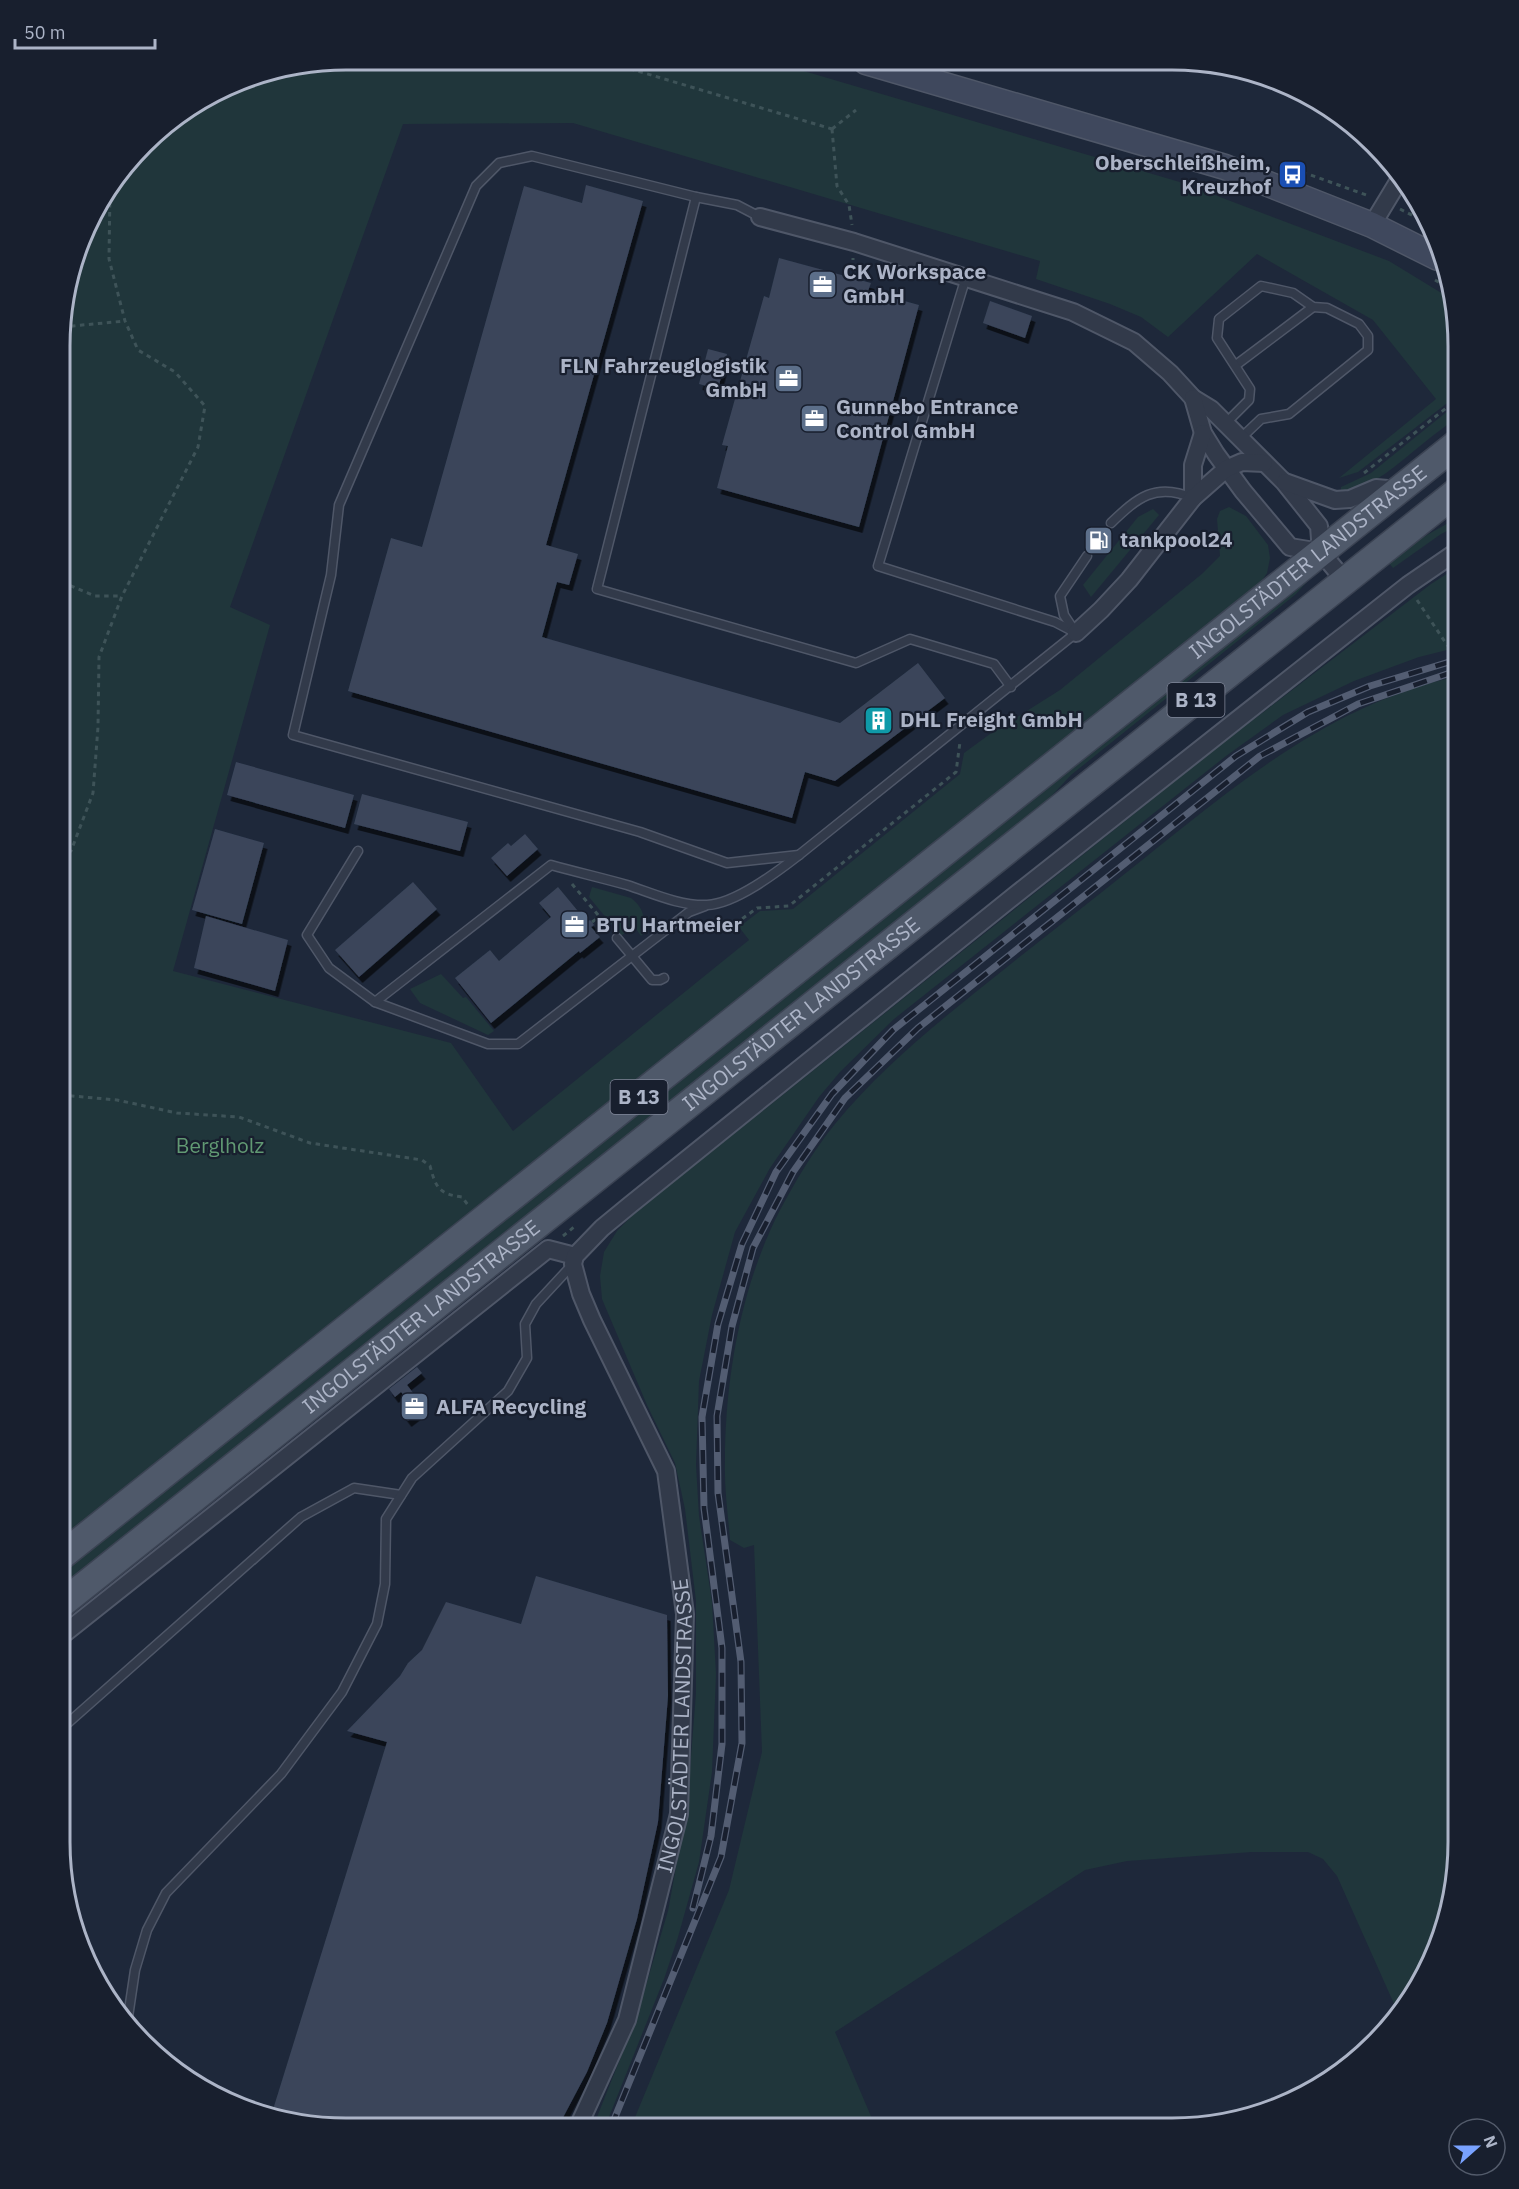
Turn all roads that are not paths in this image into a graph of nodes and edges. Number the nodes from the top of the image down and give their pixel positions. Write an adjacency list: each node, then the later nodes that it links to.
1 (893, 70): 5 (main road)
2 (1396, 184): 5 (street)
3 (696, 197): 4 (lane); 27 (lane); 29 (lane)
4 (760, 217): 7 (street)
5 (1372, 225): 6 (main road)
6 (1433, 256)
7 (966, 277): 10 (street); 26 (lane)
8 (1313, 307): 9 (lane); 9 (lane); 13 (lane)
9 (1236, 365): 11 (lane)
10 (1192, 398): 11 (street); 12 (street)
11 (1226, 423): 12 (street); 13 (street)
12 (1203, 433): 16 (street); 19 (street)
13 (1240, 439): 15 (street)
14 (1448, 451): 18 (main road, INGOLSTÄDTER LANDSTRASSE / B 13)
15 (1264, 463): 16 (street); 17 (street)
16 (1226, 469): 19 (street); 22 (street)
17 (1284, 482): 18 (street); 22 (street)
18 (1399, 490): 22 (main road, INGOLSTÄDTER LANDSTRASSE / B 13)
19 (1193, 498): 21 (lane); 26 (street)
20 (1448, 499): 25 (main road, INGOLSTÄDTER LANDSTRASSE / B 13)
21 (1111, 523)
22 (1321, 552): 25 (street); 37 (main road, INGOLSTÄDTER LANDSTRASSE / B 13)
23 (1087, 556): 26 (lane)
24 (1448, 557): 35 (street, INGOLSTÄDTER LANDSTRASSE)
25 (1345, 581): 38 (main road, INGOLSTÄDTER LANDSTRASSE / B 13)
26 (1076, 633): 27 (lane)
27 (1011, 687): 29 (lane)
28 (358, 851): 34 (lane)
29 (799, 855): 30 (lane)
30 (708, 905): 32 (lane); 34 (lane)
31 (617, 938): 32 (lane)
32 (632, 956): 33 (lane); 34 (lane)
33 (664, 978)
34 (375, 1002)
35 (574, 1260): 36 (lane); 39 (street, INGOLSTÄDTER LANDSTRASSE); 42 (street, INGOLSTÄDTER LANDSTRASSE)
36 (402, 1495): 40 (lane); 41 (lane)
37 (70, 1549)
38 (70, 1597)
39 (70, 1629)
40 (70, 1722)
41 (129, 2013)
42 (582, 2118)

